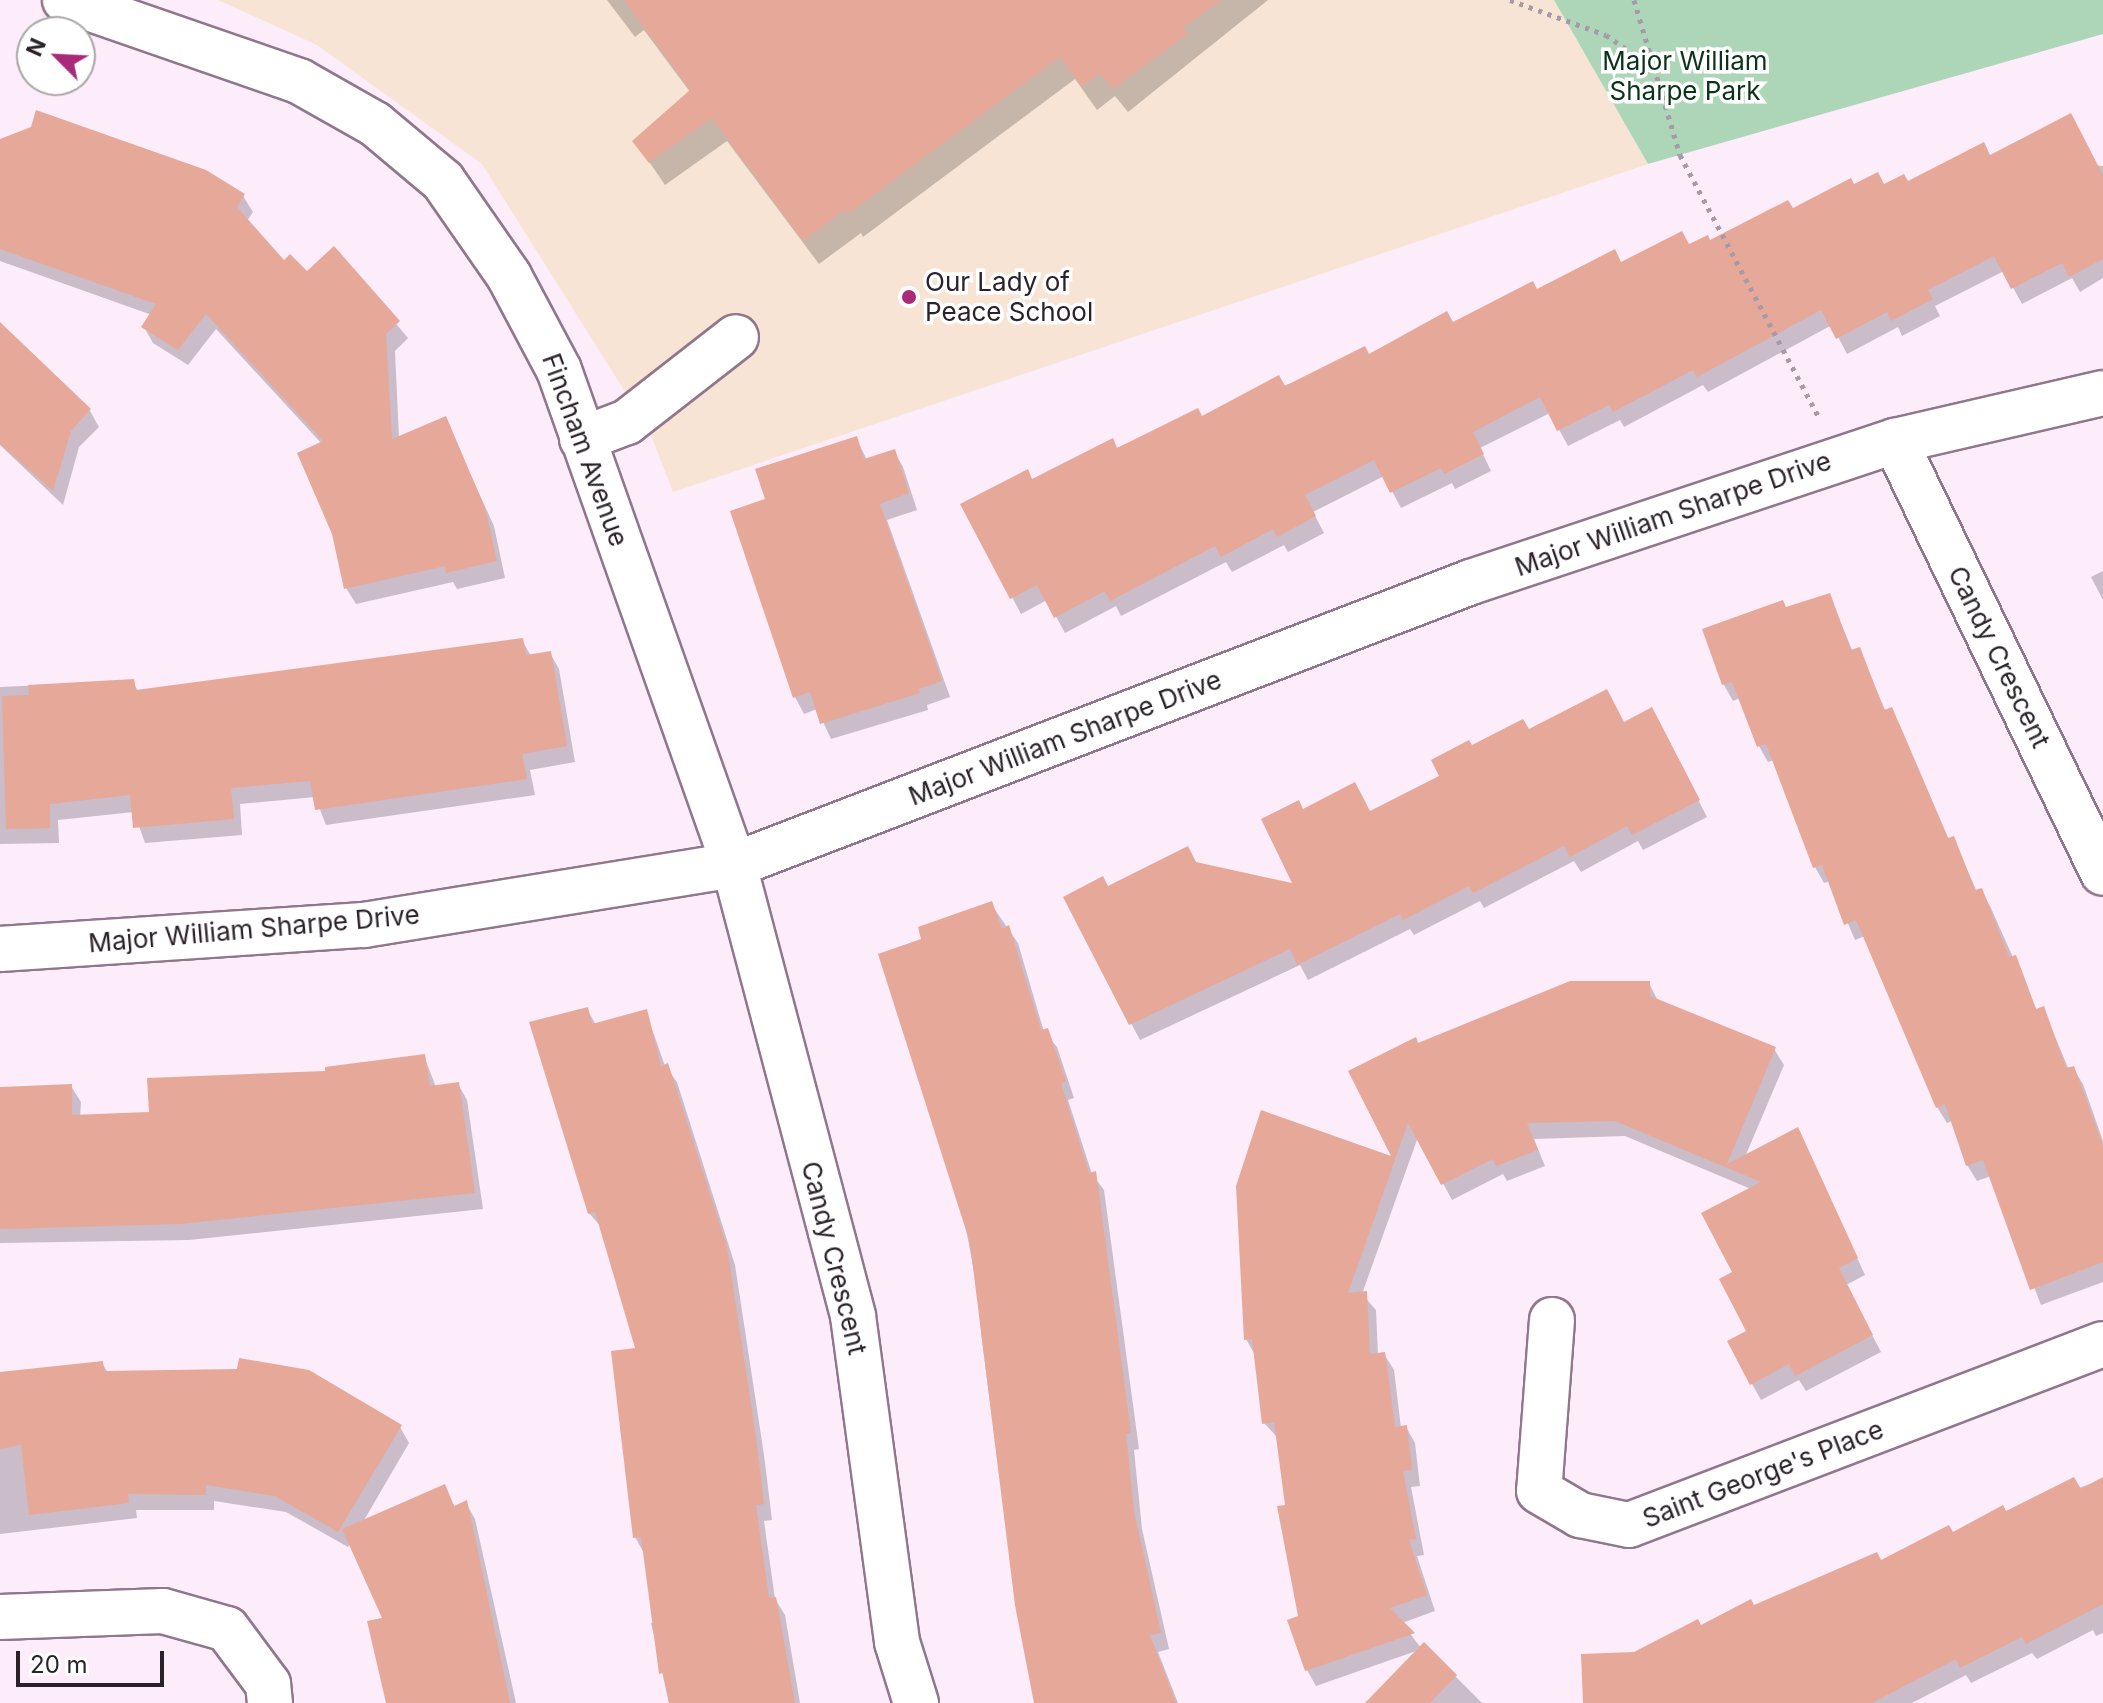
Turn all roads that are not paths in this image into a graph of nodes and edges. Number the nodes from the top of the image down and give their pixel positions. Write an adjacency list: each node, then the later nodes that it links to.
1 (65, 0): 4 (street, Fincham Avenue)
2 (736, 337): 4 (street)
3 (2103, 393): 5 (street, Major William Sharpe Drive)
4 (582, 439): 6 (street, Fincham Avenue)
5 (1895, 441): 6 (street, Major William Sharpe Drive); 7 (street, Candy Crescent)
6 (734, 865): 8 (street, Major William Sharpe Drive); 13 (street, Candy Crescent)
7 (2103, 873)
8 (0, 949)
9 (1552, 1320): 10 (street, Saint George's Place)
10 (2103, 1344)
11 (0, 1617): 12 (street)
12 (270, 1703)
13 (916, 1703)

